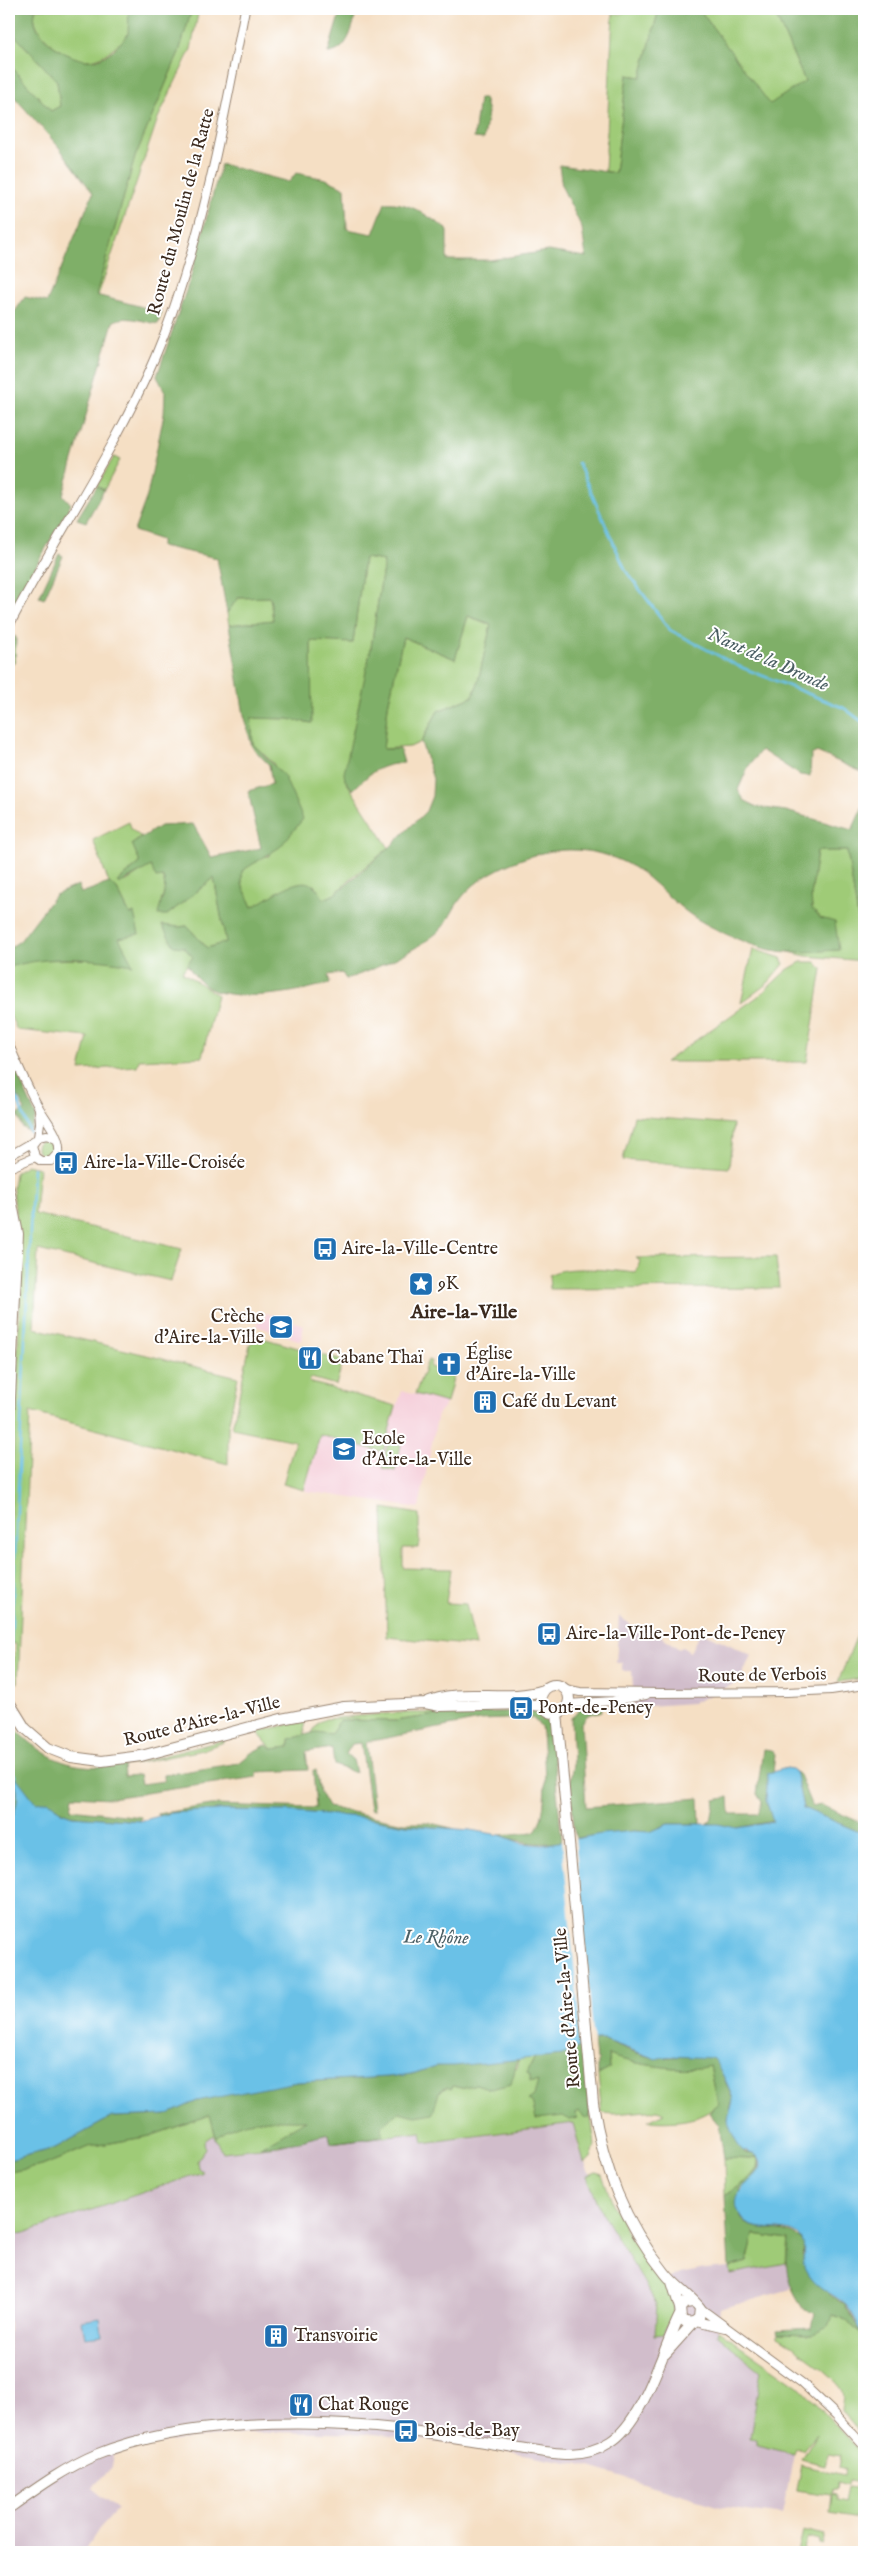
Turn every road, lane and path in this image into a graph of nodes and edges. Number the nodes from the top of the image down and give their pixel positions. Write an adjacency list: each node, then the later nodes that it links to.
1 (245, 9): 2 (street, Route du Moulin de la Ratte)
2 (9, 626)
3 (9, 1044): 4 (street)
4 (38, 1107): 5 (street); 6 (street)
5 (36, 1139): 6 (street); 7 (street); 8 (street)
6 (56, 1139): 8 (street)
7 (9, 1156)
8 (35, 1157): 9 (street)
9 (9, 1168)
10 (9, 1189): 12 (main road)
11 (9, 1230): 12 (main road)
12 (16, 1258): 13 (main road)
13 (9, 1419)
14 (864, 1685): 17 (street, Route de Verbois)
15 (565, 1689): 16 (main road); 17 (street, Route de Verbois); 20 (main road)
16 (544, 1690): 19 (main road, Route d'Aire-la-Ville); 21 (main road)
17 (661, 1693): 20 (street, Route de Verbois)
18 (9, 1702): 19 (main road, Route d'Aire-la-Ville)
19 (425, 1703): 21 (main road, Route d'Aire-la-Ville)
20 (568, 1704): 22 (main road)
21 (542, 1706): 22 (main road)
22 (557, 1713): 23 (main road, Route d'Aire-la-Ville)
23 (672, 2282): 24 (main road, Route d'Aire-la-Ville); 25 (main road, Route d'Aire-la-Ville)
24 (696, 2305): 25 (main road); 26 (main road); 27 (street, Route d'Aire-la-Ville)
25 (680, 2312): 26 (main road); 28 (main road)
26 (695, 2322): 27 (street, Route d'Aire-la-Ville); 28 (main road)
27 (729, 2329): 29 (street, Route d'Aire-la-Ville)
28 (663, 2357): 30 (main road)
29 (864, 2446)
30 (9, 2508)

